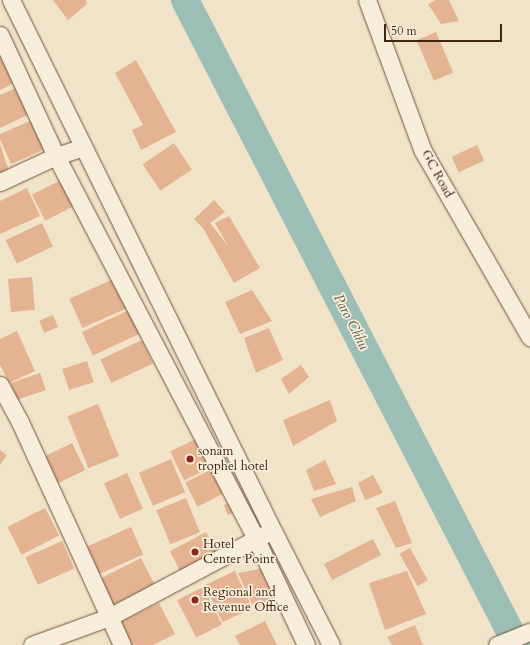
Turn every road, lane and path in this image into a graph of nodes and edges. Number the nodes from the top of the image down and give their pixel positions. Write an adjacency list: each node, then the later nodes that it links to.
1 (11, 0): 4 (street)
2 (367, 0): 7 (street, GC Road)
3 (0, 35): 5 (street)
4 (83, 147): 5 (street); 9 (street)
5 (56, 156): 6 (street); 10 (street)
6 (0, 182)
7 (530, 338)
8 (0, 385): 11 (street)
9 (273, 531): 10 (street); 16 (street)
10 (256, 539): 11 (street); 15 (street)
11 (109, 617): 13 (street); 14 (street)
12 (530, 632): 17 (street)
13 (32, 645)
14 (122, 645)
15 (306, 645)
16 (331, 645)
17 (497, 645)

